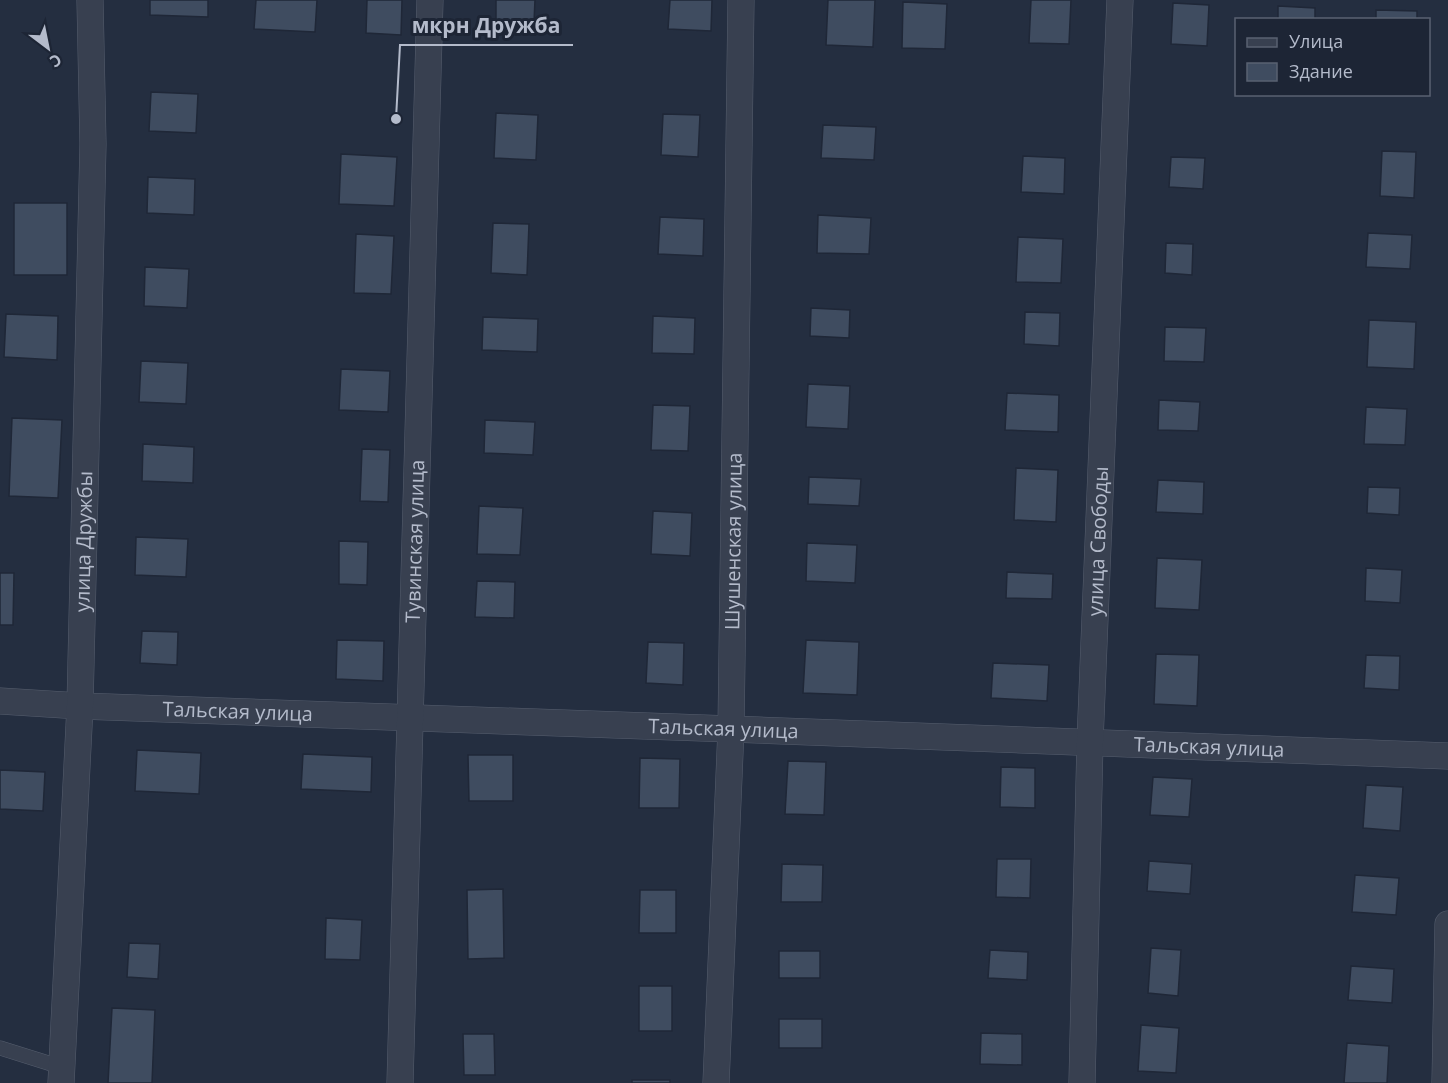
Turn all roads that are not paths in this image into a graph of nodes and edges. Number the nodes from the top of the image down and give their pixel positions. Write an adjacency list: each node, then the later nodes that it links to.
1 (90, 0): 6 (street, улица Дружбы)
2 (430, 0): 7 (street, Тувинская улица)
3 (741, 0): 8 (street, Шушенская улица)
4 (1120, 0): 9 (street, улица Свободы)
5 (0, 701): 6 (street, Тальская улица)
6 (80, 706): 7 (street, Тальская улица); 13 (street, улица Дружбы)
7 (409, 717): 8 (street, Тальская улица); 14 (street, Тувинская улица)
8 (731, 729): 9 (street, Тальская улица); 15 (street, Шушенская улица)
9 (1090, 742): 10 (street, Тальская улица); 16 (street, улица Свободы)
10 (1448, 756)
11 (1448, 924): 17 (street)
12 (0, 1048): 13 (lane)
13 (61, 1075)
14 (400, 1083)
15 (716, 1083)
16 (1082, 1083)
17 (1445, 1083)

